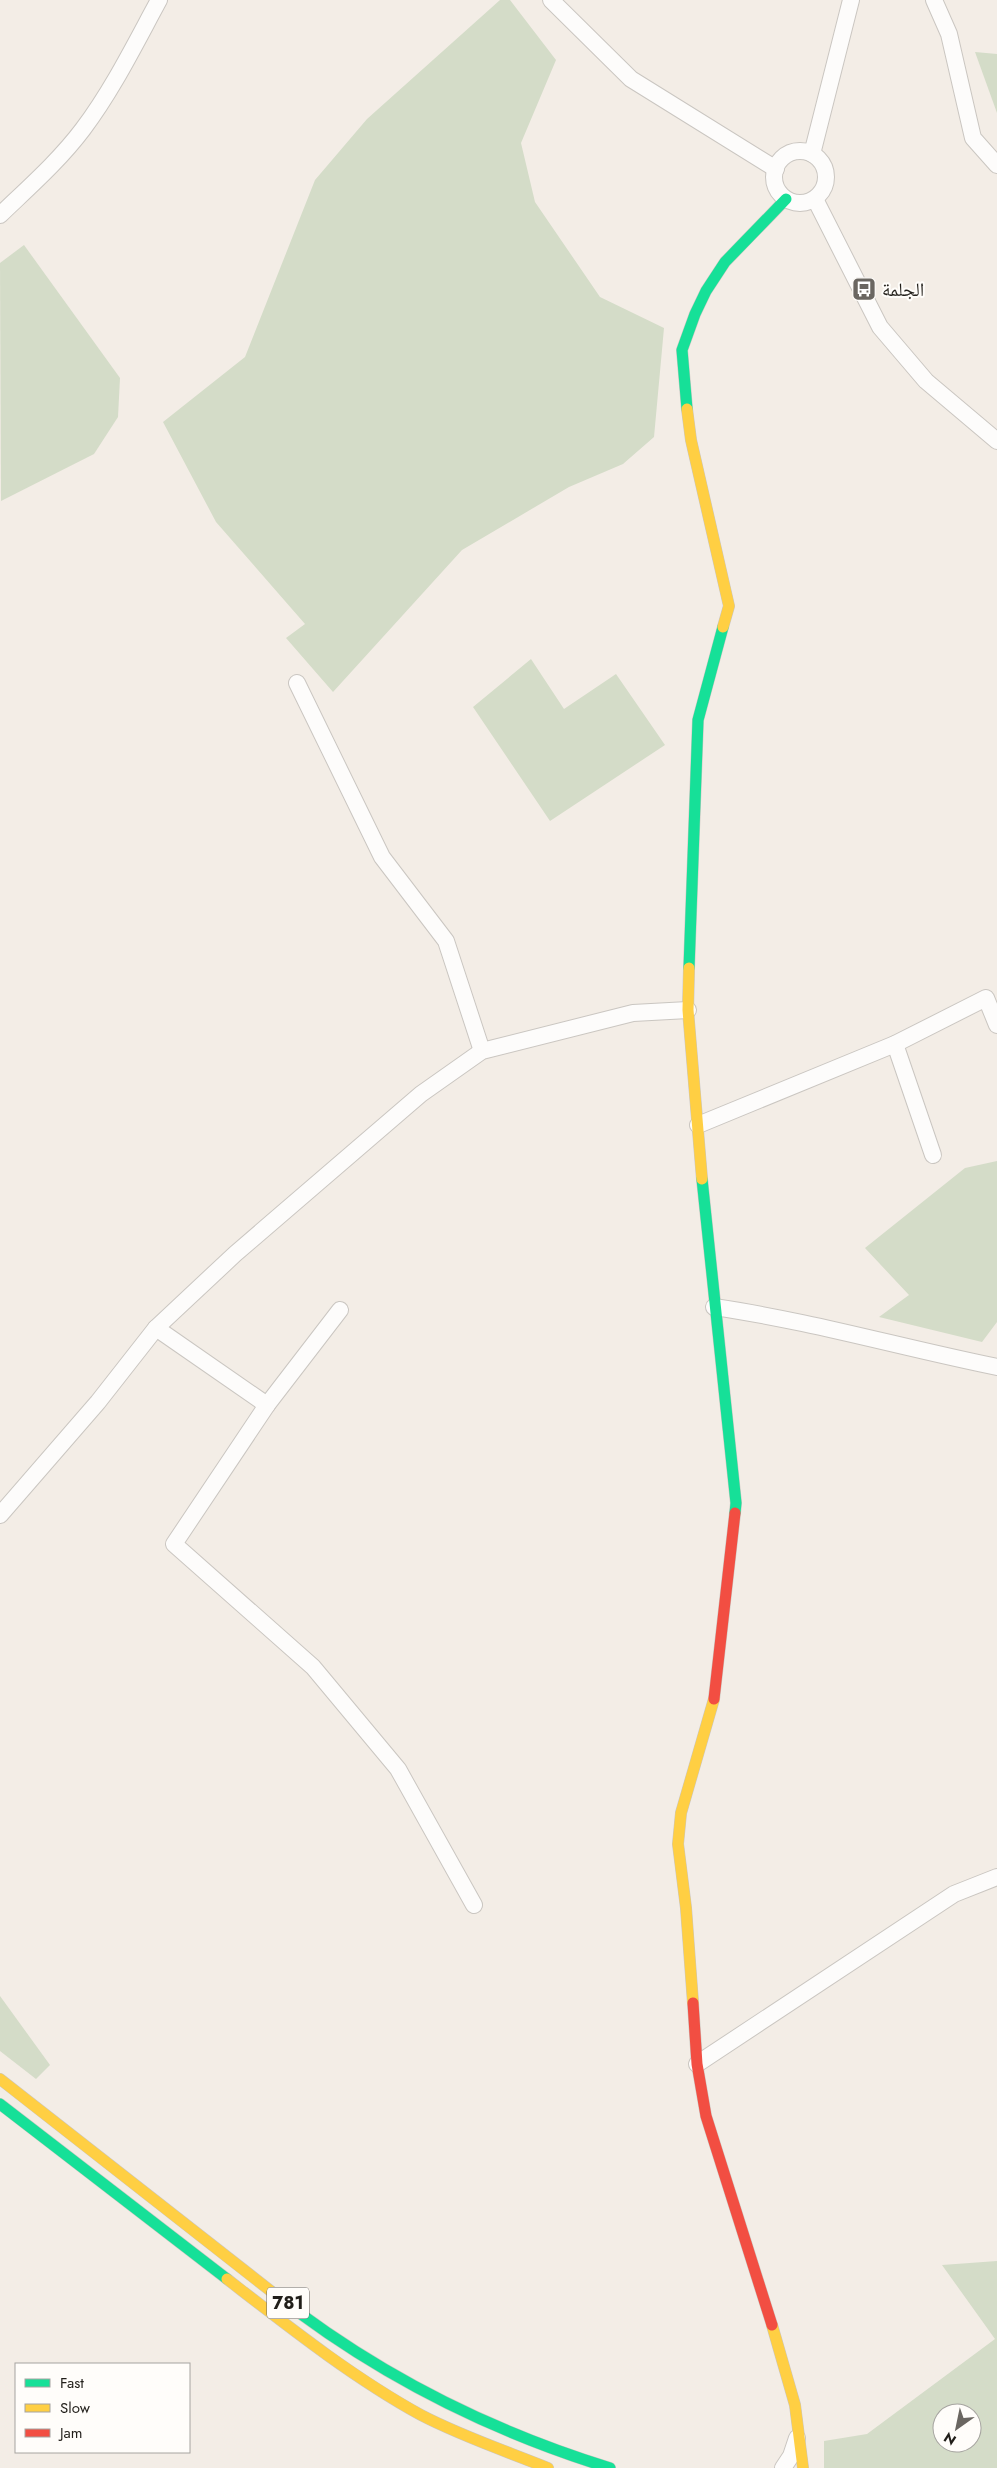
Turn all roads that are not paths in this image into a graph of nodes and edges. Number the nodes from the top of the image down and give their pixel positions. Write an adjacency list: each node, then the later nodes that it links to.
1 (159, 0): 10 (street)
2 (551, 0): 7 (street)
3 (851, 0): 5 (street)
4 (934, 0): 6 (street)
5 (812, 154): 7 (street); 9 (street)
6 (997, 165)
7 (776, 168): 8 (street)
8 (786, 199): 9 (street); 13 (street)
9 (815, 199): 11 (street)
10 (0, 215)
11 (997, 441)
12 (297, 683): 16 (street)
13 (688, 1010): 16 (street); 17 (street)
14 (997, 1025): 15 (street)
15 (896, 1044): 17 (street); 18 (street)
16 (482, 1051): 21 (street)
17 (698, 1124): 19 (street)
18 (933, 1155)
19 (714, 1307): 22 (street); 27 (street)
20 (340, 1310): 23 (street)
21 (156, 1328): 23 (street); 24 (street)
22 (997, 1367)
23 (267, 1405): 26 (street)
24 (0, 1516)
25 (997, 1877): 27 (street)
26 (474, 1905)
27 (697, 2064): 30 (street)
28 (0, 2079): 32 (street, 781)
29 (0, 2104): 31 (street, 781)
30 (799, 2431): 33 (street); 34 (street)
31 (548, 2468)
32 (610, 2468)
33 (783, 2468)
34 (803, 2468)

